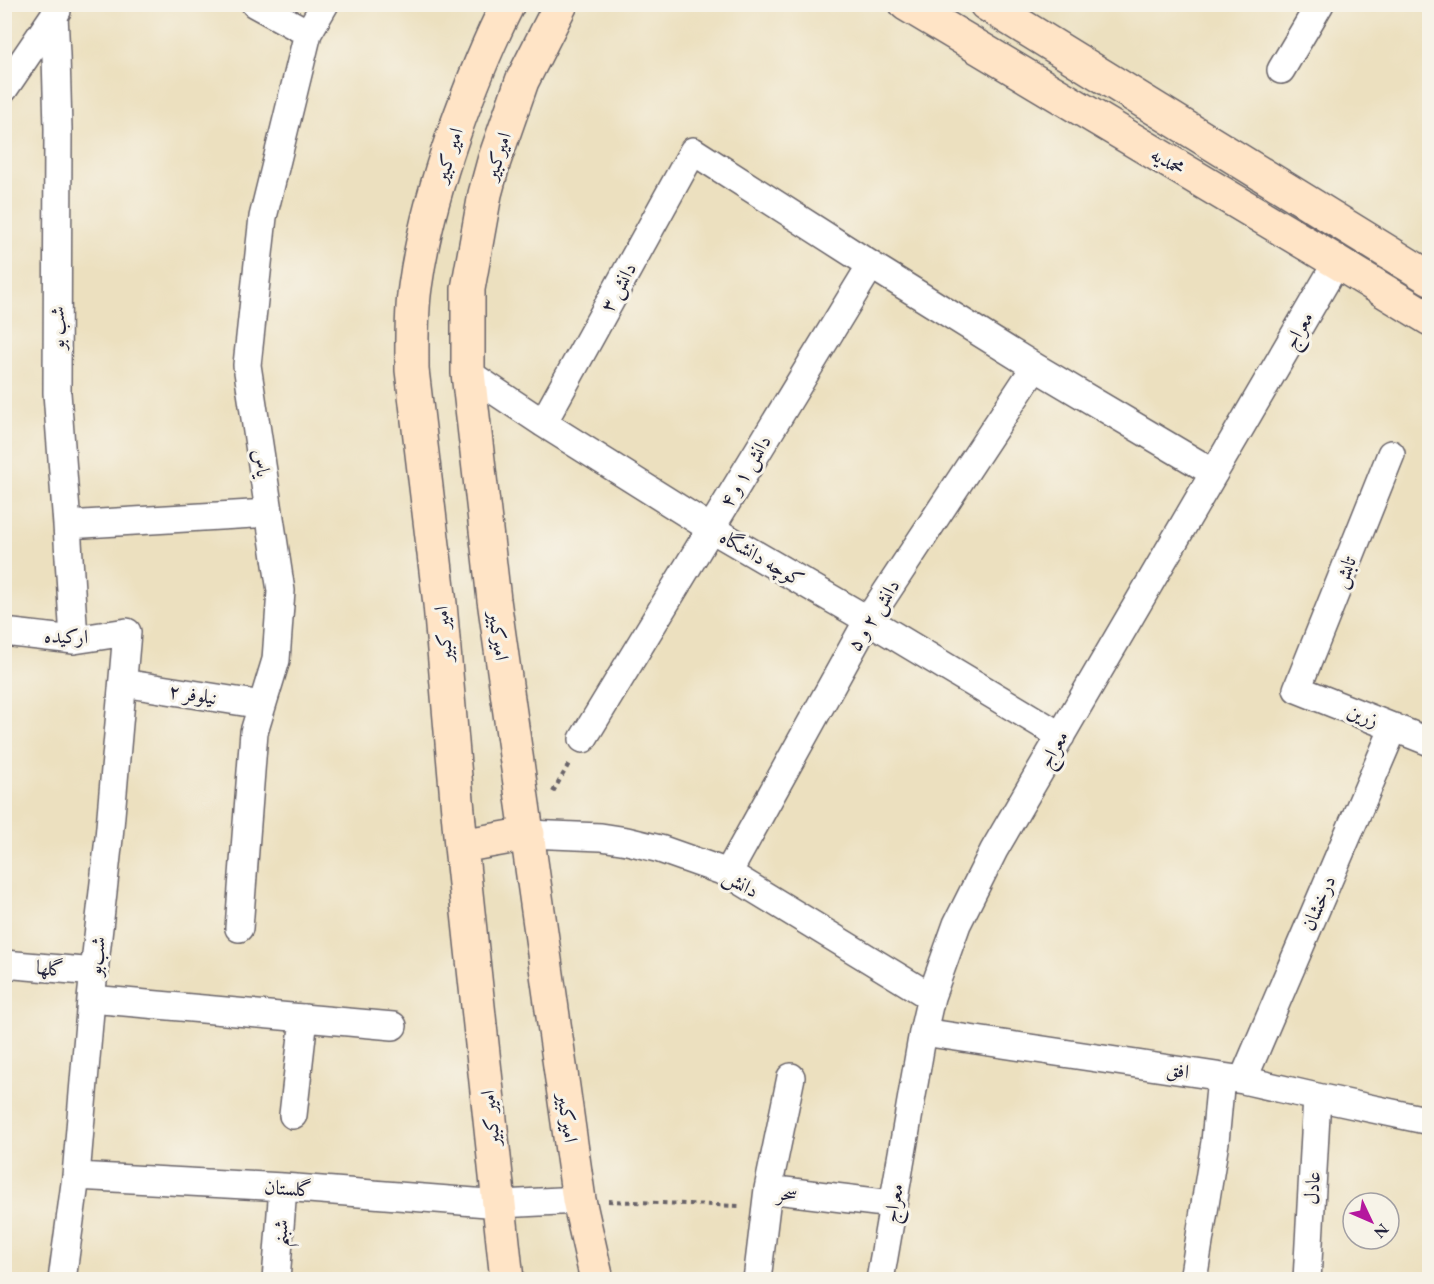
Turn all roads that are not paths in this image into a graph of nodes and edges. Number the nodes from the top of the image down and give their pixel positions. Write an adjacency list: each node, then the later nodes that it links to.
1 (255, 4): 9 (street)
2 (325, 4): 9 (street, یاس)
3 (508, 4): 36 (street, امیر کبیر)
4 (561, 4): 17 (street, امیرکبیر)
5 (906, 4): 12 (street, محمدیه)
6 (986, 4): 14 (street, محمدیه)
7 (1320, 4): 10 (street)
8 (57, 10): 11 (street); 22 (street, شب بو)
9 (308, 33): 21 (street, یاس)
10 (1281, 70)
11 (4, 89)
12 (1337, 262): 15 (street, محمدیه); 20 (street, معراج)
13 (871, 265): 16 (street); 18 (street, دانش ۳); 23 (street, دانش ۱ و ۴)
14 (1430, 278)
15 (1430, 319)
16 (1035, 367): 20 (street); 24 (street, دانش ۲ و ۵)
17 (468, 373): 18 (street, کوچه دانشگاه); 35 (street, امیرکبیر)
18 (543, 423): 23 (street, کوچه دانشگاه)
19 (1391, 454): 29 (street, تابش)
20 (1214, 473): 32 (street, معراج)
21 (269, 513): 22 (street); 30 (street, یاس)
22 (67, 525): 27 (street, شب بو)
23 (710, 528): 24 (street, کوچه دانشگاه); 33 (street, دانش ۱ و ۴)
24 (868, 620): 32 (street, کوچه دانشگاه); 37 (street, دانش ۲ و ۵)
25 (4, 632): 27 (street, ارکیده)
26 (127, 632): 27 (street, ارکیده); 28 (street, شب‌بو)
27 (74, 640)
28 (123, 683): 30 (street, نیلوفر ۲); 40 (street, شب‌بو)
29 (1297, 689): 31 (street, زرین)
30 (262, 705): 38 (street, یاس)
31 (1394, 727): 34 (street, زرین); 47 (street, درخشان)
32 (1061, 736): 41 (street, معراج)
33 (584, 739)
34 (1430, 742)
35 (528, 834): 36 (street); 37 (street, دانش); 54 (street, امیرکبیر)
36 (461, 846): 55 (street, امیر کبیر)
37 (728, 873): 41 (street, دانش)
38 (239, 928)
39 (4, 964): 40 (street, گلها)
40 (95, 972): 42 (street, شب‌بو)
41 (931, 997): 45 (street, معراج)
42 (90, 999): 43 (street); 51 (street, شب‌بو)
43 (304, 1018): 44 (street); 49 (street)
44 (393, 1026)
45 (923, 1032): 47 (street, افق); 56 (street, معراج)
46 (791, 1077): 53 (street)
47 (1232, 1078): 48 (street, افق); 63 (street, درخشان)
48 (1317, 1097): 50 (street, افق); 64 (street, عادل)
49 (293, 1115)
50 (1430, 1121)
51 (76, 1176): 52 (street, گلستان); 57 (street, شب‌بو)
52 (283, 1187): 55 (street, گلستان); 58 (street, شبنم)
53 (767, 1198): 56 (street, سحر); 61 (street, سحر)
54 (579, 1200): 55 (street, گلستان); 60 (street, امیرکبیر)
55 (500, 1204): 59 (street, امیر کبیر)
56 (892, 1204): 62 (street, معراج)
57 (62, 1280)
58 (276, 1280)
59 (507, 1280)
60 (597, 1280)
61 (757, 1280)
62 (880, 1280)
63 (1193, 1280)
64 (1307, 1280)

